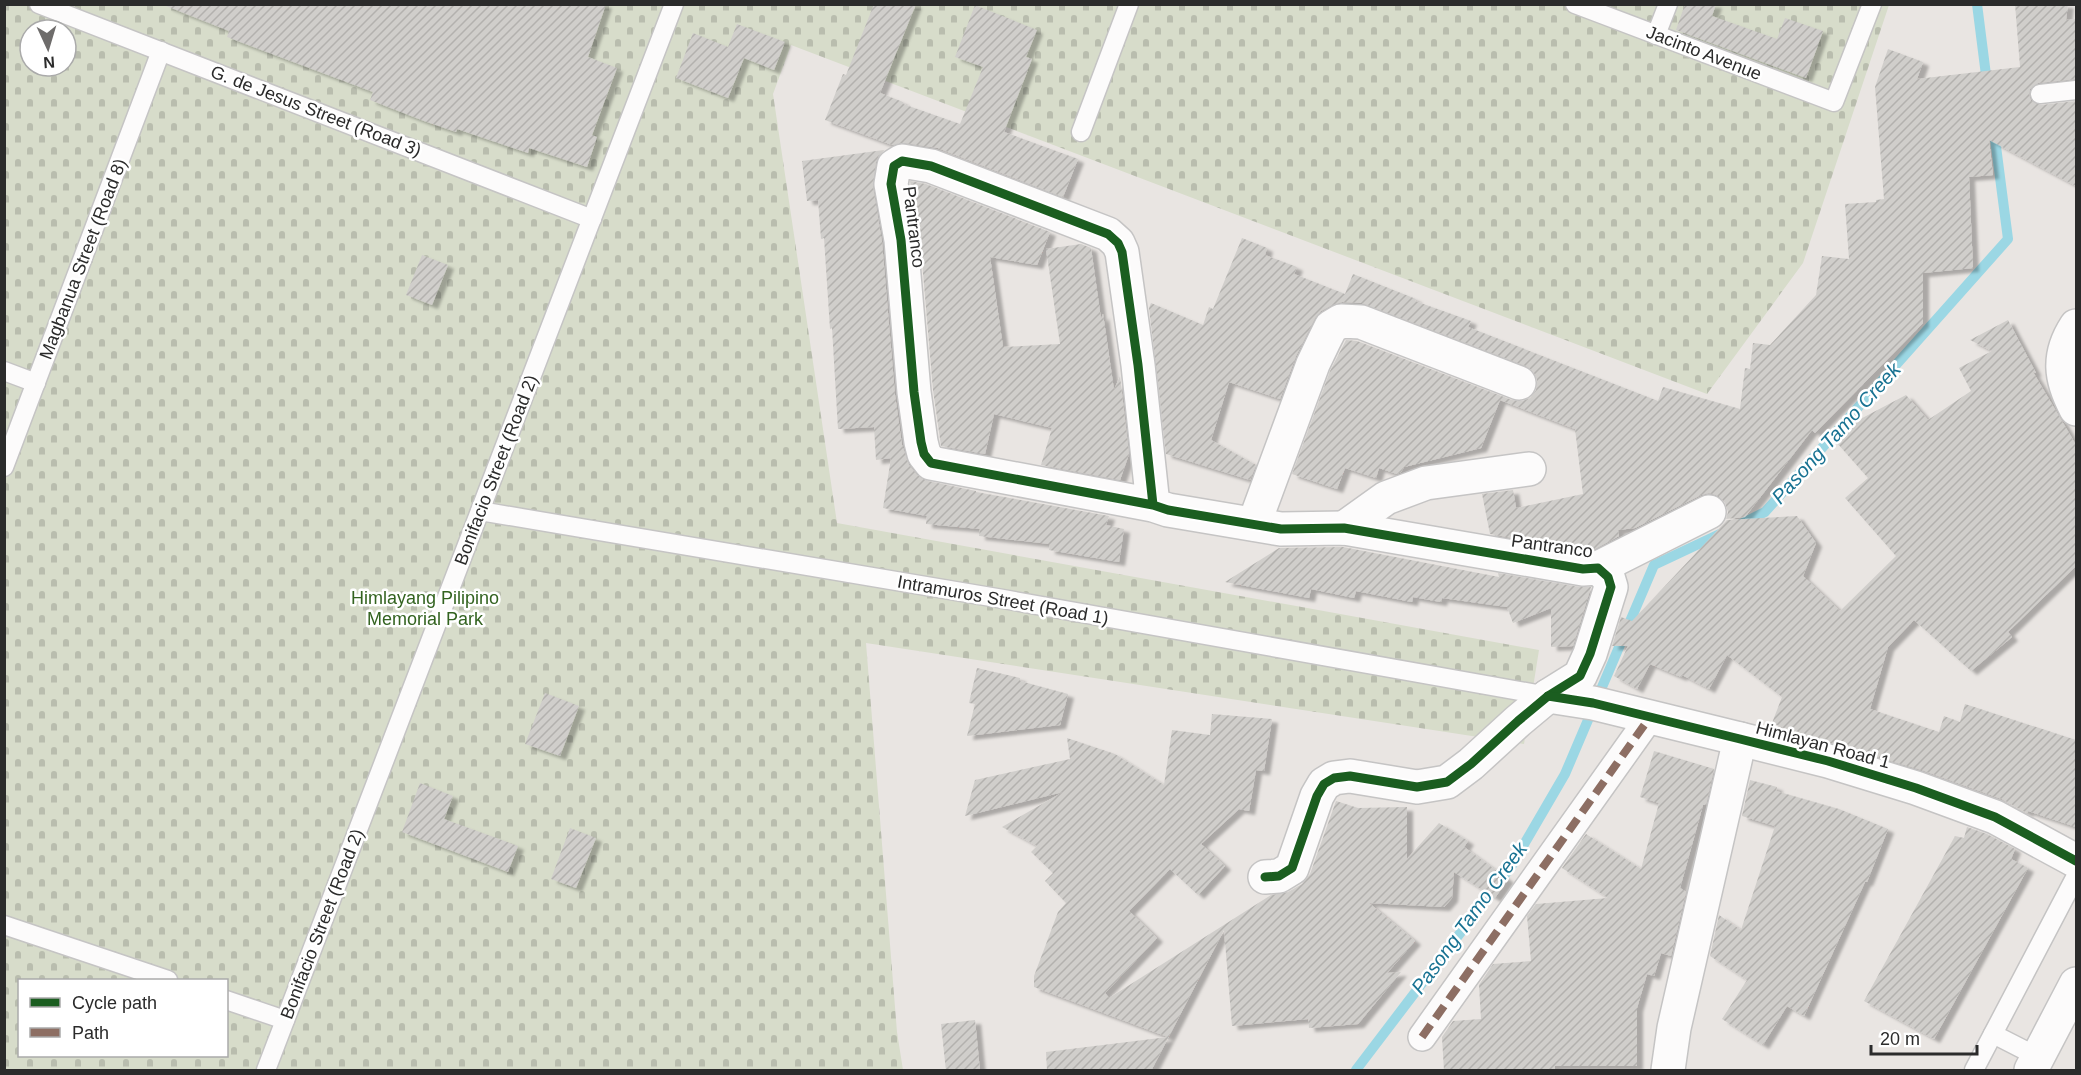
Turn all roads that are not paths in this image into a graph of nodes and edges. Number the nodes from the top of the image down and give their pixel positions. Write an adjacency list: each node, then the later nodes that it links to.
1 (39, 4): 8 (lane, G. de Jesus Street (Road 3))
2 (674, 4): 12 (lane, Bonifacio Street (Road 2))
3 (1129, 4): 11 (lane)
4 (1575, 4): 7 (lane, Jacinto Avenue)
5 (1668, 4): 7 (lane)
6 (1872, 4): 7 (lane, Jacinto Avenue)
7 (1656, 36)
8 (161, 51): 12 (lane, G. de Jesus Street (Road 3)); 15 (lane, Magbanua Street (Road 8))
9 (2076, 90): 10 (lane)
10 (2040, 94)
11 (1081, 132)
12 (592, 219): 21 (lane, Bonifacio Street (Road 2))
13 (2076, 326): 17 (street)
14 (4, 371): 15 (lane)
15 (36, 383): 18 (lane, Magbanua Street (Road 8))
16 (1519, 383): 23 (street)
17 (2076, 409)
18 (4, 467)
19 (1529, 469): 24 (street)
20 (1153, 506): 20 (street, Pantranco); 23 (street, Pantranco)
21 (480, 511): 26 (lane, Intramuros Street (Road 1)); 36 (lane, Bonifacio Street (Road 2))
22 (1708, 512): 25 (street)
23 (1254, 524): 24 (street, Pantranco)
24 (1344, 528): 25 (street, Pantranco)
25 (1598, 568): 26 (street, Pantranco)
26 (1536, 695): 27 (street, Himlayan Road 1); 31 (street, Pantranco)
27 (1650, 717): 28 (street, Himlayan Road 1); 38 (street)
28 (1740, 739): 29 (street, Himlayan Road 1); 41 (street)
29 (2076, 861)
30 (2076, 876): 37 (lane)
31 (1265, 877)
32 (4, 925): 33 (lane)
33 (162, 979)
34 (2076, 984): 39 (street)
35 (228, 1001): 36 (lane)
36 (285, 1020): 40 (lane, Bonifacio Street (Road 2))
37 (1992, 1034): 39 (lane); 42 (lane)
38 (1422, 1037)
39 (2034, 1064)
40 (266, 1071)
41 (1668, 1071)
42 (1974, 1071)

